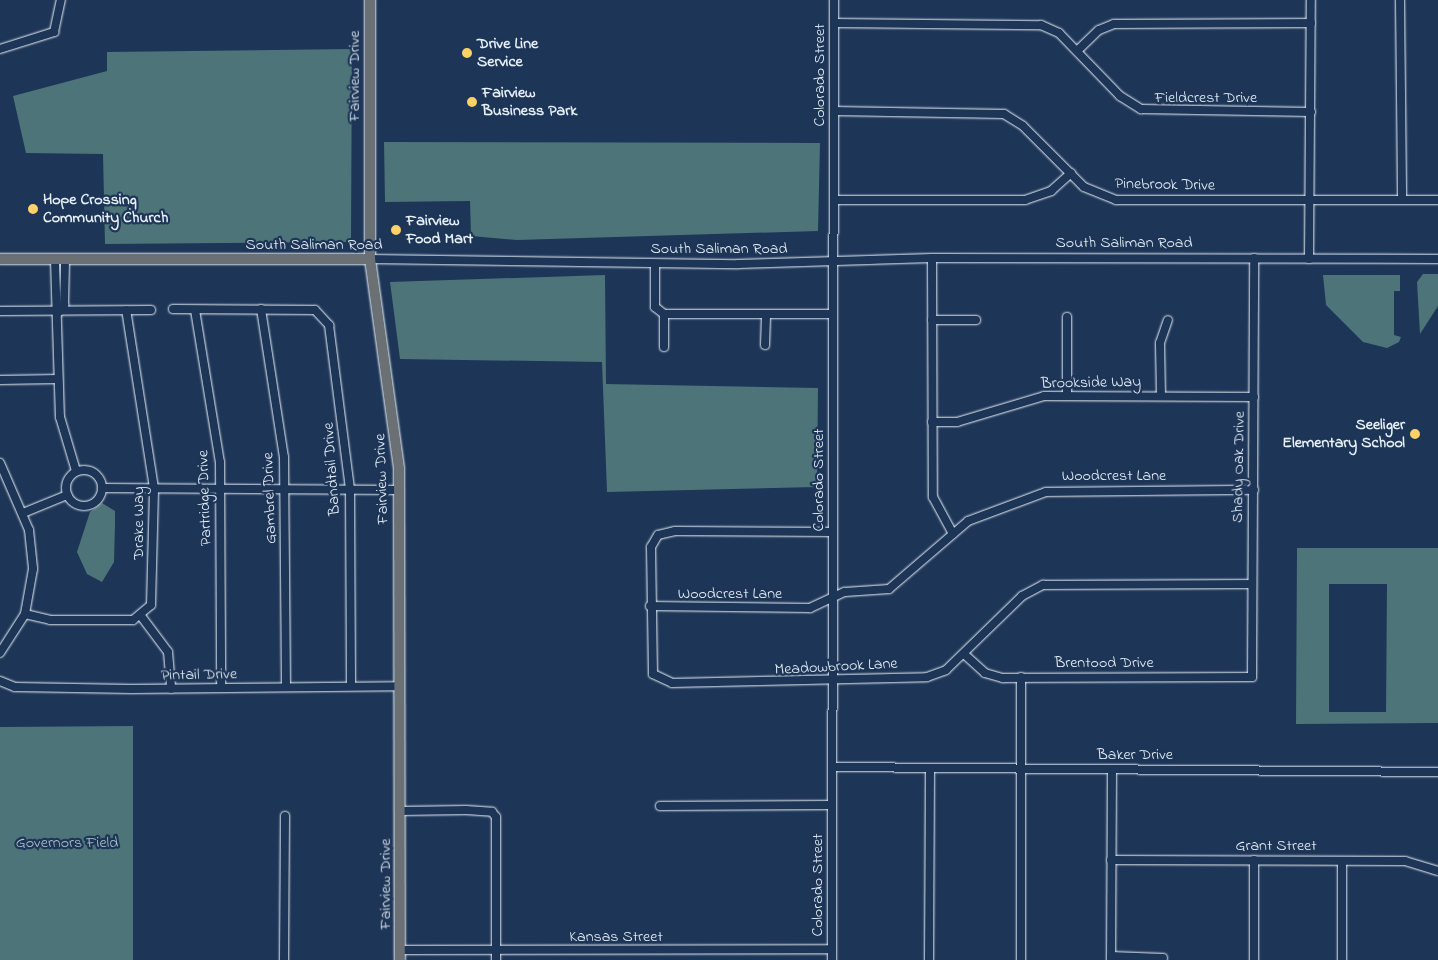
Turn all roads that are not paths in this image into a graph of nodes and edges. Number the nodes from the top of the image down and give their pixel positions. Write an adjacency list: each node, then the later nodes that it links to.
1 (61, 0): 8 (street)
2 (370, 0): 24 (main road, Fairview Drive)
3 (834, 0): 6 (street, Colorado Street)
4 (1311, 0): 7 (street)
5 (1400, 0): 15 (street)
6 (834, 23): 9 (street, Fieldcrest Drive); 10 (street, Colorado Street)
7 (1311, 23): 9 (street); 11 (street)
8 (0, 49)
9 (1077, 51): 11 (street, Fieldcrest Drive)
10 (834, 111): 12 (street, Pinebrook Drive); 13 (street, Colorado Street)
11 (1311, 112): 14 (street)
12 (1071, 173): 13 (street); 14 (street, Pinebrook Drive)
13 (834, 200): 19 (street, Colorado Street)
14 (1310, 200): 15 (street, Pinebrook Drive); 20 (street)
15 (1402, 200): 16 (street, Pinebrook Drive)
16 (1438, 200)
17 (932, 258): 18 (street, South Saliman Road); 19 (street, South Saliman Road); 39 (street)
18 (1254, 258): 20 (street, South Saliman Road); 48 (street, Shady Oak Drive)
19 (834, 259): 25 (street, South Saliman Road); 37 (street, Colorado Street)
20 (1309, 259): 21 (street, South Saliman Road)
21 (1438, 259)
22 (0, 260): 23 (main road, South Saliman Road)
23 (60, 260): 24 (main road, South Saliman Road); 26 (street); 27 (street)
24 (370, 260): 25 (street, South Saliman Road); 57 (main road, Fairview Drive)
25 (655, 264): 35 (street)
26 (64, 288): 27 (street); 34 (street)
27 (54, 289): 34 (street)
28 (173, 309): 32 (street, Bandtail Drive)
29 (261, 309): 32 (street, Bandtail Drive); 55 (street, Gambrel Drive); 56 (street, Bandtail Drive)
30 (126, 310): 31 (street); 34 (street); 54 (street, Drake Way)
31 (151, 310)
32 (195, 310): 52 (street, Partridge Drive)
33 (0, 311): 34 (street)
34 (59, 312): 44 (street)
35 (664, 314): 36 (street); 43 (street)
36 (766, 314): 37 (street); 42 (street)
37 (833, 314): 61 (street, Colorado Street)
38 (1067, 317): 46 (street)
39 (932, 320): 40 (street); 49 (street)
40 (976, 320)
41 (1168, 320): 47 (street)
42 (765, 345)
43 (664, 347)
44 (58, 379): 45 (street); 51 (street)
45 (0, 380)
46 (1067, 396): 47 (street, Brookside Way); 49 (street, Brookside Way)
47 (1161, 396): 48 (street, Brookside Way)
48 (1254, 397): 58 (street, Shady Oak Drive)
49 (932, 422): 62 (street)
50 (0, 463): 60 (street)
51 (76, 471): 53 (street); 59 (street)
52 (220, 487): 54 (street); 55 (street); 77 (street, Partridge Drive)
53 (102, 488): 54 (street); 59 (street)
54 (154, 488): 67 (street, Drake Way)
55 (285, 488): 56 (street); 76 (street, Gambrel Drive)
56 (350, 490): 57 (street); 74 (street, Bandtail Drive)
57 (399, 490): 75 (main road, Fairview Drive)
58 (1254, 490): 62 (street, Woodcrest Lane); 63 (street, Shady Oak Drive)
59 (67, 495): 60 (street)
60 (23, 512): 66 (street)
61 (833, 532): 64 (street, Colorado Street); 65 (street)
62 (953, 534): 64 (street, Woodcrest Lane)
63 (1252, 584): 69 (street, Meadowbrook Lane); 71 (street, Shady Oak Drive)
64 (832, 599): 65 (street, Woodcrest Lane); 73 (street, Colorado Street)
65 (650, 606): 73 (street, Meadowbrook Lane)
66 (24, 614): 67 (street); 68 (street)
67 (141, 616): 78 (street)
68 (0, 653)
69 (964, 654): 70 (street, Brentood Drive); 73 (street, Meadowbrook Lane)
70 (1020, 677): 71 (street, Brentood Drive); 81 (street)
71 (1252, 677)
72 (0, 681): 78 (street, Pintail Drive)
73 (832, 683): 79 (street, Colorado Street)
74 (351, 686): 75 (street, Pintail Drive); 76 (street, Pintail Drive)
75 (400, 686): 86 (main road, Fairview Drive)
76 (286, 687): 77 (street, Pintail Drive)
77 (220, 688): 78 (street, Pintail Drive)
78 (171, 689)
79 (832, 767): 80 (street, Baker Drive); 84 (street, Colorado Street)
80 (930, 768): 81 (street, Baker Drive); 99 (street)
81 (1021, 768): 82 (street, Baker Drive); 100 (street)
82 (1112, 769): 83 (street, Baker Drive); 88 (street)
83 (1438, 772)
84 (832, 805): 85 (street); 92 (street, Colorado Street)
85 (660, 806)
86 (401, 811): 93 (main road, Fairview Drive); 94 (street)
87 (285, 816): 97 (street)
88 (1111, 860): 89 (street, Grant Street); 95 (street)
89 (1254, 860): 90 (street, Grant Street); 101 (street)
90 (1342, 861): 91 (street, Grant Street); 102 (street)
91 (1438, 871)
92 (832, 949): 94 (street, Kansas Street); 98 (street, Colorado Street)
93 (400, 955): 94 (street, Kansas Street)
94 (496, 956)
95 (1111, 958): 96 (street)
96 (1163, 958)
97 (284, 960)
98 (832, 960)
99 (929, 960)
100 (1021, 960)
101 (1254, 960)
102 (1342, 960)

